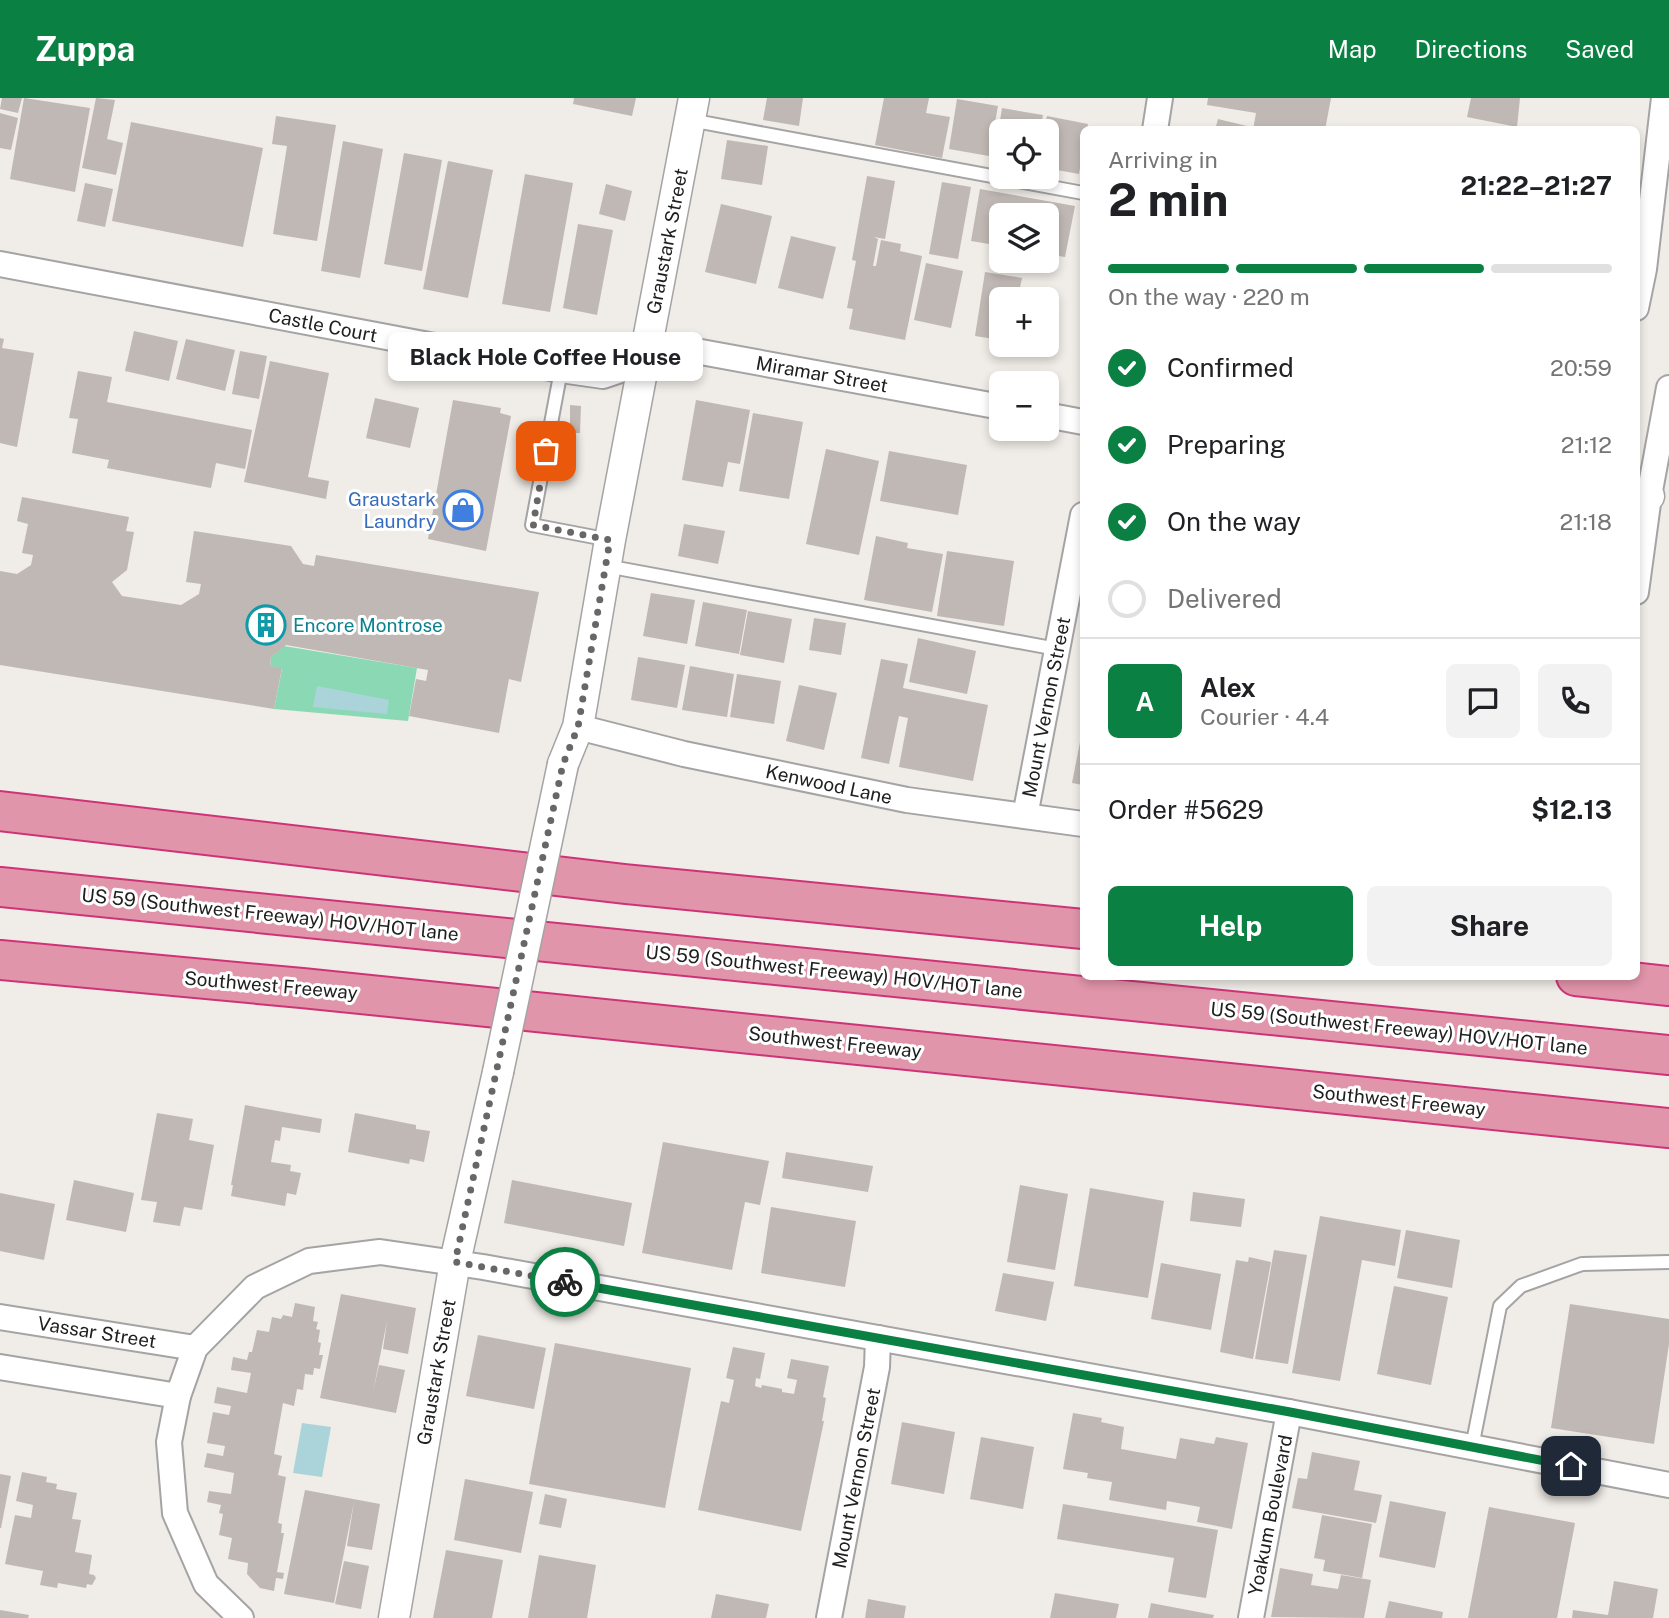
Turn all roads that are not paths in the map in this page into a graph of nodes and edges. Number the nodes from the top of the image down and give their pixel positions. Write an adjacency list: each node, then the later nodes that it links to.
1 (1160, 98): 4 (street)
2 (1664, 98): 7 (street)
3 (692, 109): 5 (lane); 8 (street, Graustark Street)
4 (1156, 126)
5 (1080, 192)
6 (0, 264): 9 (street, Castle Court)
7 (1640, 288)
8 (644, 362): 9 (street, Castle Court); 11 (street, Miramar Street); 17 (street, Graustark Street)
9 (561, 370): 17 (lane)
10 (1669, 388): 14 (street)
11 (989, 405)
12 (1059, 417): 13 (street)
13 (1080, 421)
14 (1643, 495): 16 (street)
15 (1080, 530): 18 (street, Mount Vernon Street)
16 (1640, 537)
17 (608, 553): 18 (lane); 19 (street, Graustark Street)
18 (1057, 649): 21 (street, Mount Vernon Street)
19 (578, 727): 21 (street, Kenwood Lane); 30 (street, Graustark Street, bridge)
20 (0, 811): 24 (highway)
21 (1025, 816): 22 (street, Kenwood Lane)
22 (1080, 824)
23 (0, 887): 28 (highway, US 59 (Southwest Freeway) HOV/HOT lane)
24 (1080, 929)
25 (0, 960): 29 (highway, Southwest Freeway)
26 (1617, 980): 27 (highway)
27 (1669, 985)
28 (1669, 1055)
29 (1669, 1128)
30 (455, 1262): 33 (street); 34 (street); 41 (street, Graustark Street)
31 (1669, 1262): 38 (lane)
32 (0, 1317): 34 (street, Vassar Street)
33 (878, 1338): 37 (street); 42 (street, Mount Vernon Street)
34 (195, 1348): 36 (street)
35 (0, 1367): 36 (street)
36 (178, 1396): 40 (street)
37 (1290, 1412): 38 (street); 43 (street, Yoakum Boulevard)
38 (1472, 1447): 39 (street)
39 (1669, 1485)
40 (241, 1618)
41 (394, 1618)
42 (829, 1618)
43 (1251, 1618)

